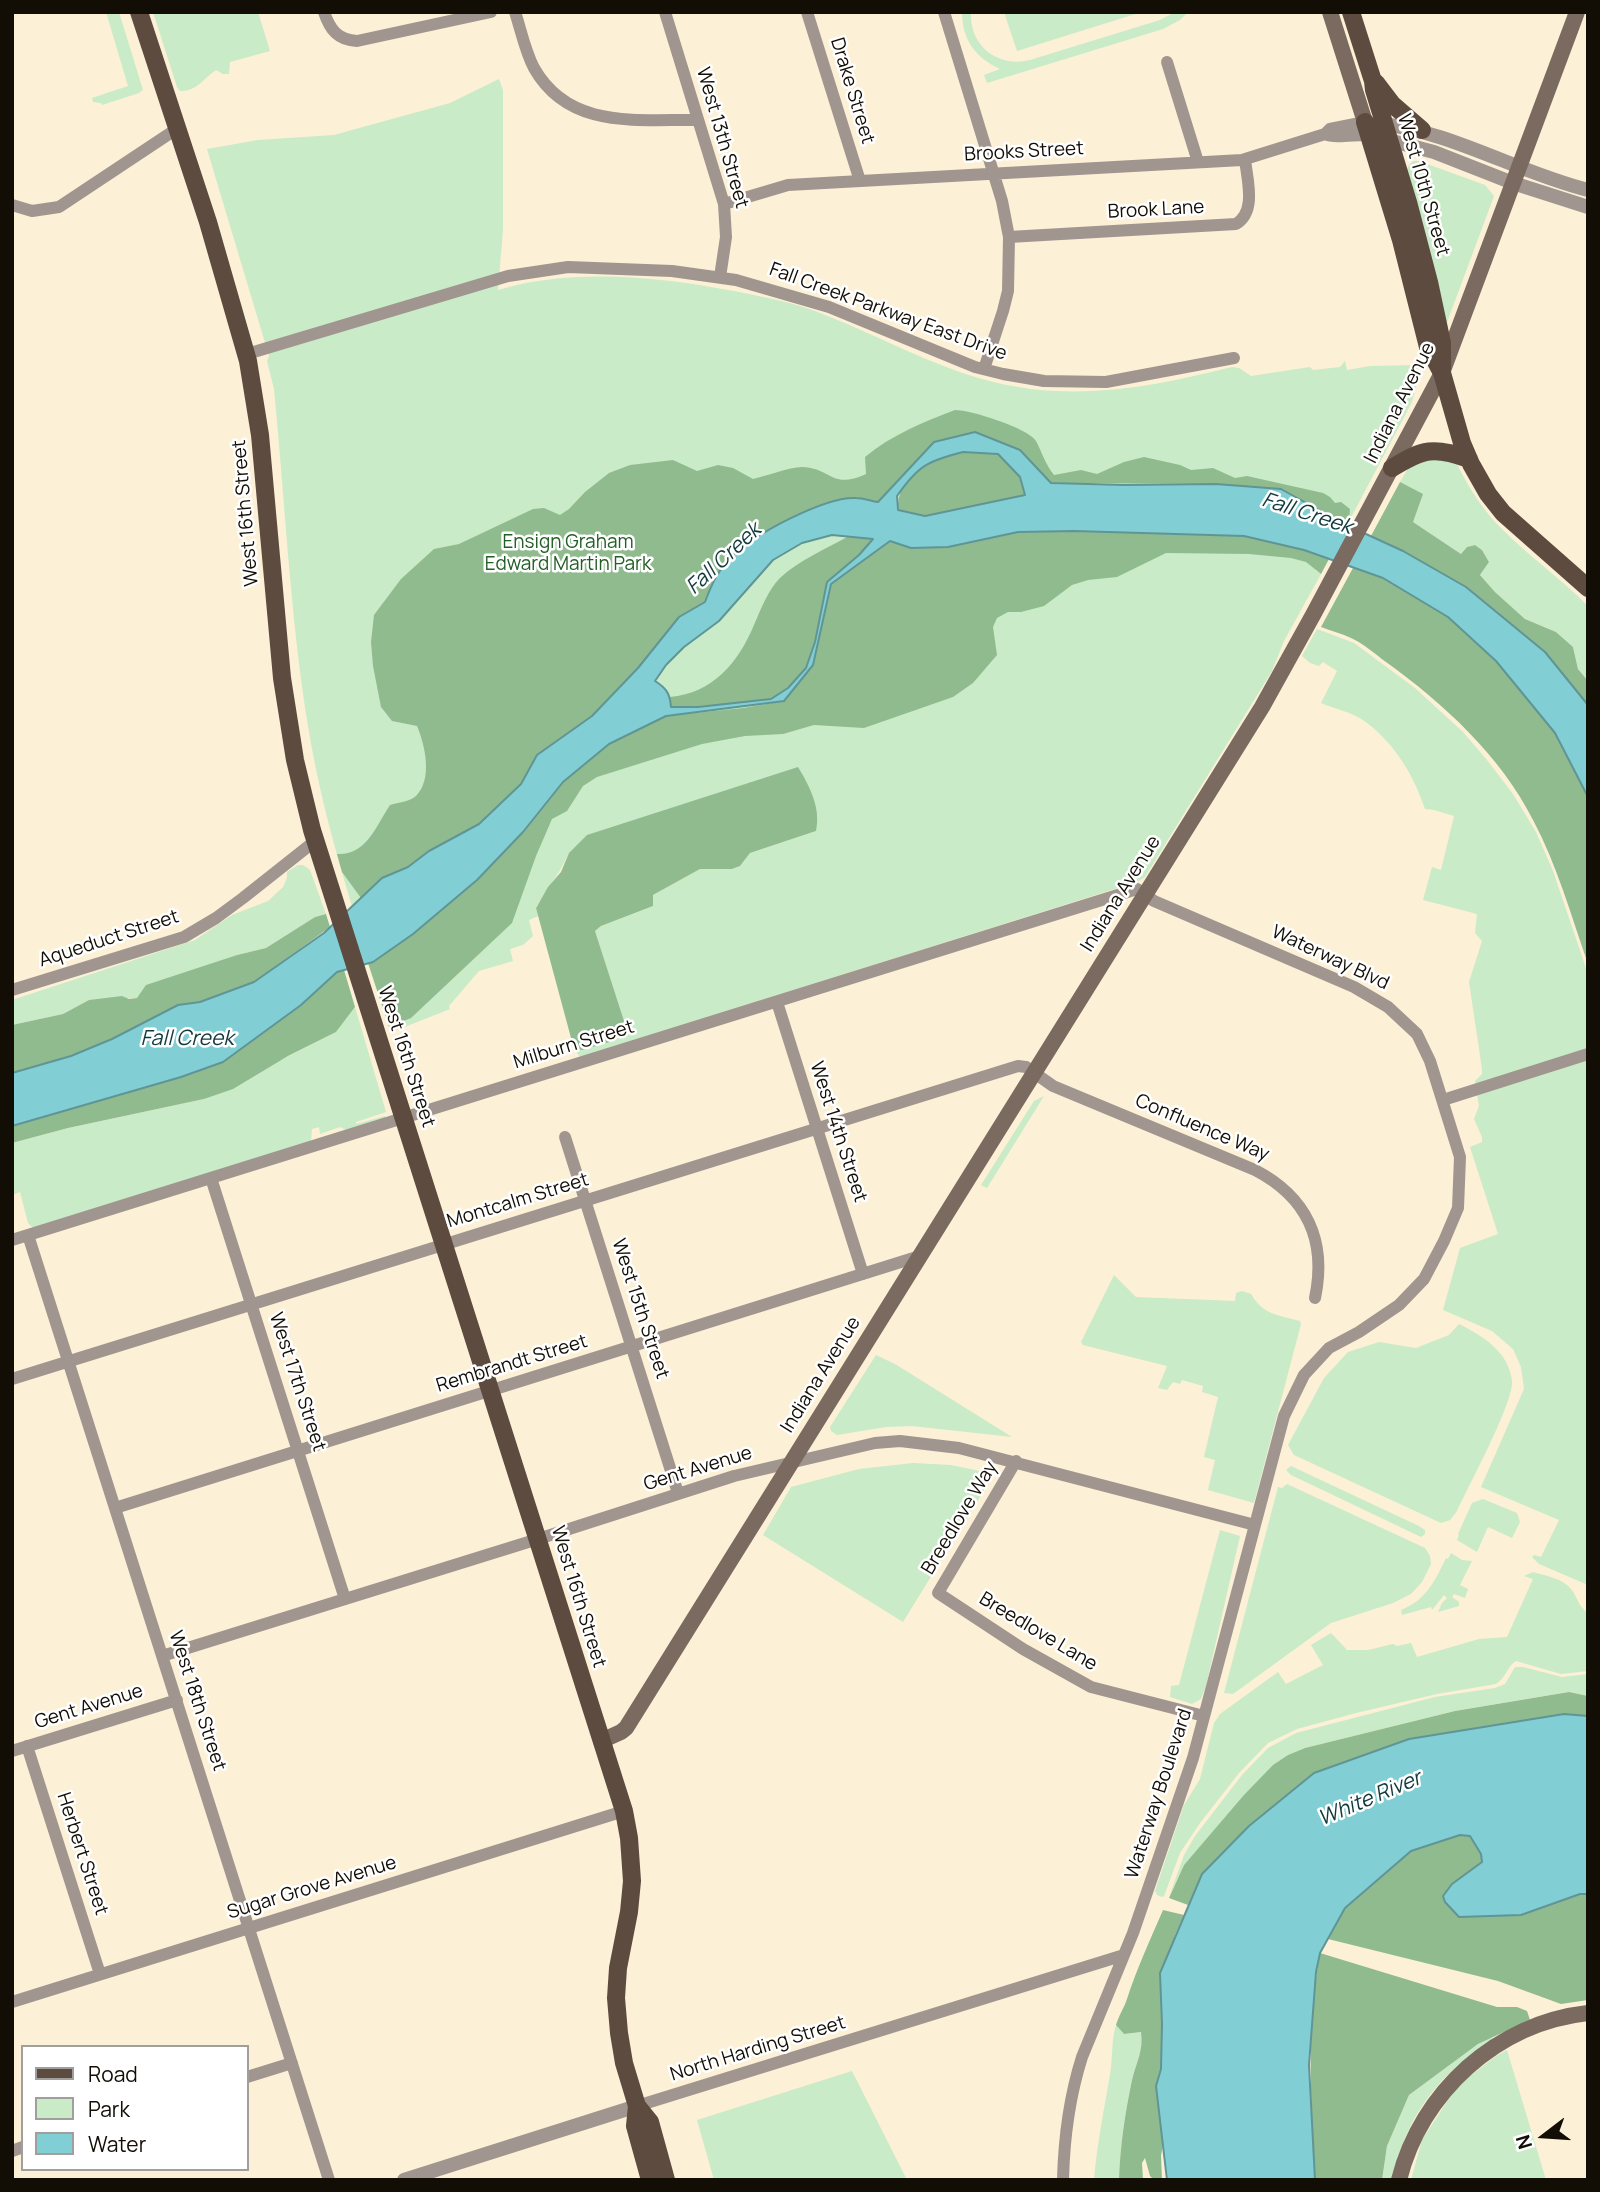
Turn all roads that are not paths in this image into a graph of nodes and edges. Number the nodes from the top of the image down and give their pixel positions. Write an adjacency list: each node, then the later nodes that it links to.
1 (139, 12): 14 (main road, West 16th Street)
2 (324, 12): 3 (street)
3 (491, 12)
4 (515, 12): 13 (street)
5 (665, 12): 13 (street, West 13th Street)
6 (807, 12): 21 (street, Drake Street)
7 (944, 12): 20 (street)
8 (1330, 12): 15 (main road)
9 (1351, 12): 12 (main road, West 10th Street)
10 (1577, 12): 19 (main road, Indiana Avenue)
11 (1167, 62): 18 (street)
12 (1373, 80): 15 (main road, West 10th Street); 16 (main road)
13 (698, 120): 24 (street, West 13th Street)
14 (178, 128): 25 (street); 29 (main road, West 16th Street)
15 (1377, 130): 16 (street); 17 (street, Brooks Street); 22 (street); 32 (main road, West 10th Street)
16 (1422, 130): 19 (street)
17 (1245, 159): 18 (street, Brooks Street); 27 (street, Brook Lane)
18 (1198, 162): 20 (street, Brooks Street)
19 (1519, 167): 22 (main road, Indiana Avenue); 23 (street)
20 (994, 173): 21 (street, Brooks Street); 27 (street)
21 (860, 181): 24 (street, Brooks Street)
22 (1513, 183): 26 (street); 32 (main road, Indiana Avenue)
23 (1588, 190)
24 (724, 204): 28 (street, West 13th Street)
25 (12, 205)
26 (1588, 207)
27 (1009, 237): 31 (street)
28 (720, 277): 29 (street, Fall Creek Parkway East Drive); 31 (street, Fall Creek Parkway East Drive)
29 (247, 354): 36 (main road, West 16th Street)
30 (1234, 358): 31 (street, Fall Creek Parkway East Drive)
31 (984, 369)
32 (1442, 373): 33 (main road, West 10th Street); 34 (main road, Indiana Avenue)
33 (1469, 459): 34 (main road); 35 (main road, West 10th Street)
34 (1392, 468): 37 (main road, Indiana Avenue)
35 (1588, 587)
36 (315, 841): 38 (street, Aqueduct Street); 43 (main road, West 16th Street)
37 (1144, 895): 39 (street, Milburn Street); 41 (main road, Indiana Avenue); 42 (street, Waterway Blvd)
38 (12, 990)
39 (777, 1002): 43 (street, Milburn Street); 44 (street, West 14th Street)
40 (1588, 1054): 42 (street)
41 (1034, 1072): 44 (street, Montcalm Street); 51 (main road, Indiana Avenue); 53 (street, Confluence Way)
42 (1443, 1100): 59 (street, Waterway Blvd)
43 (404, 1118): 46 (street, Milburn Street); 50 (main road, West 16th Street)
44 (817, 1128): 47 (street, Montcalm Street); 52 (street, West 14th Street)
45 (565, 1137): 47 (street, West 15th Street)
46 (211, 1178): 48 (street, Milburn Street); 54 (street, West 17th Street)
47 (585, 1200): 50 (street, Montcalm Street); 55 (street, West 15th Street)
48 (28, 1235): 49 (street, Milburn Street); 56 (street, West 18th Street)
49 (12, 1240)
50 (443, 1245): 54 (street, Montcalm Street); 58 (main road, West 16th Street)
51 (920, 1256): 52 (street, Rembrandt Street); 62 (main road, Indiana Avenue)
52 (863, 1274): 55 (street, Rembrandt Street)
53 (1315, 1298)
54 (251, 1304): 56 (street, Montcalm Street); 60 (street, West 17th Street)
55 (631, 1346): 58 (street, Rembrandt Street); 63 (street, West 15th Street)
56 (69, 1361): 57 (street, Montcalm Street); 64 (street, West 18th Street)
57 (12, 1379)
58 (491, 1391): 60 (street, Rembrandt Street); 66 (main road, West 16th Street)
59 (1284, 1416): 65 (street, Waterway Boulevard)
60 (298, 1451): 64 (street, Rembrandt Street); 68 (street, West 17th Street)
61 (1016, 1461): 62 (street, Gent Avenue); 65 (street, Gent Avenue); 67 (street, Breedlove Way)
62 (790, 1463): 63 (street, Gent Avenue); 72 (main road, Indiana Avenue)
63 (678, 1493): 66 (street, Gent Avenue)
64 (116, 1507): 69 (street, West 18th Street)
65 (1255, 1525): 71 (street, Waterway Boulevard)
66 (538, 1539): 68 (street, Gent Avenue); 72 (main road, West 16th Street)
67 (937, 1594): 71 (street, Breedlove Lane)
68 (345, 1599): 69 (street, Gent Avenue)
69 (162, 1656): 70 (street, West 18th Street)
70 (177, 1700): 73 (street, Gent Avenue); 76 (street, West 18th Street)
71 (1204, 1716): 77 (street, Waterway Boulevard)
72 (601, 1741): 75 (main road, West 16th Street)
73 (27, 1746): 74 (street, Gent Avenue); 78 (street, Herbert Street)
74 (12, 1751)
75 (624, 1811): 76 (street, Sugar Grove Avenue); 83 (main road, West 16th Street)
76 (249, 1928): 78 (street, Sugar Grove Avenue); 81 (street, West 18th Street)
77 (1124, 1955): 83 (street, North Harding Street); 88 (street, Waterway Boulevard)
78 (100, 1975): 79 (street, Sugar Grove Avenue)
79 (12, 2002)
80 (1588, 2013): 89 (main road)
81 (292, 2063): 82 (street); 84 (street, West 18th Street)
82 (248, 2077)
83 (637, 2106): 85 (street, North Harding Street); 86 (main road, West 16th Street); 87 (main road, West 16th Street)
84 (328, 2180)
85 (404, 2180)
86 (650, 2180)
87 (666, 2180)
88 (1063, 2180)
89 (1399, 2180)

